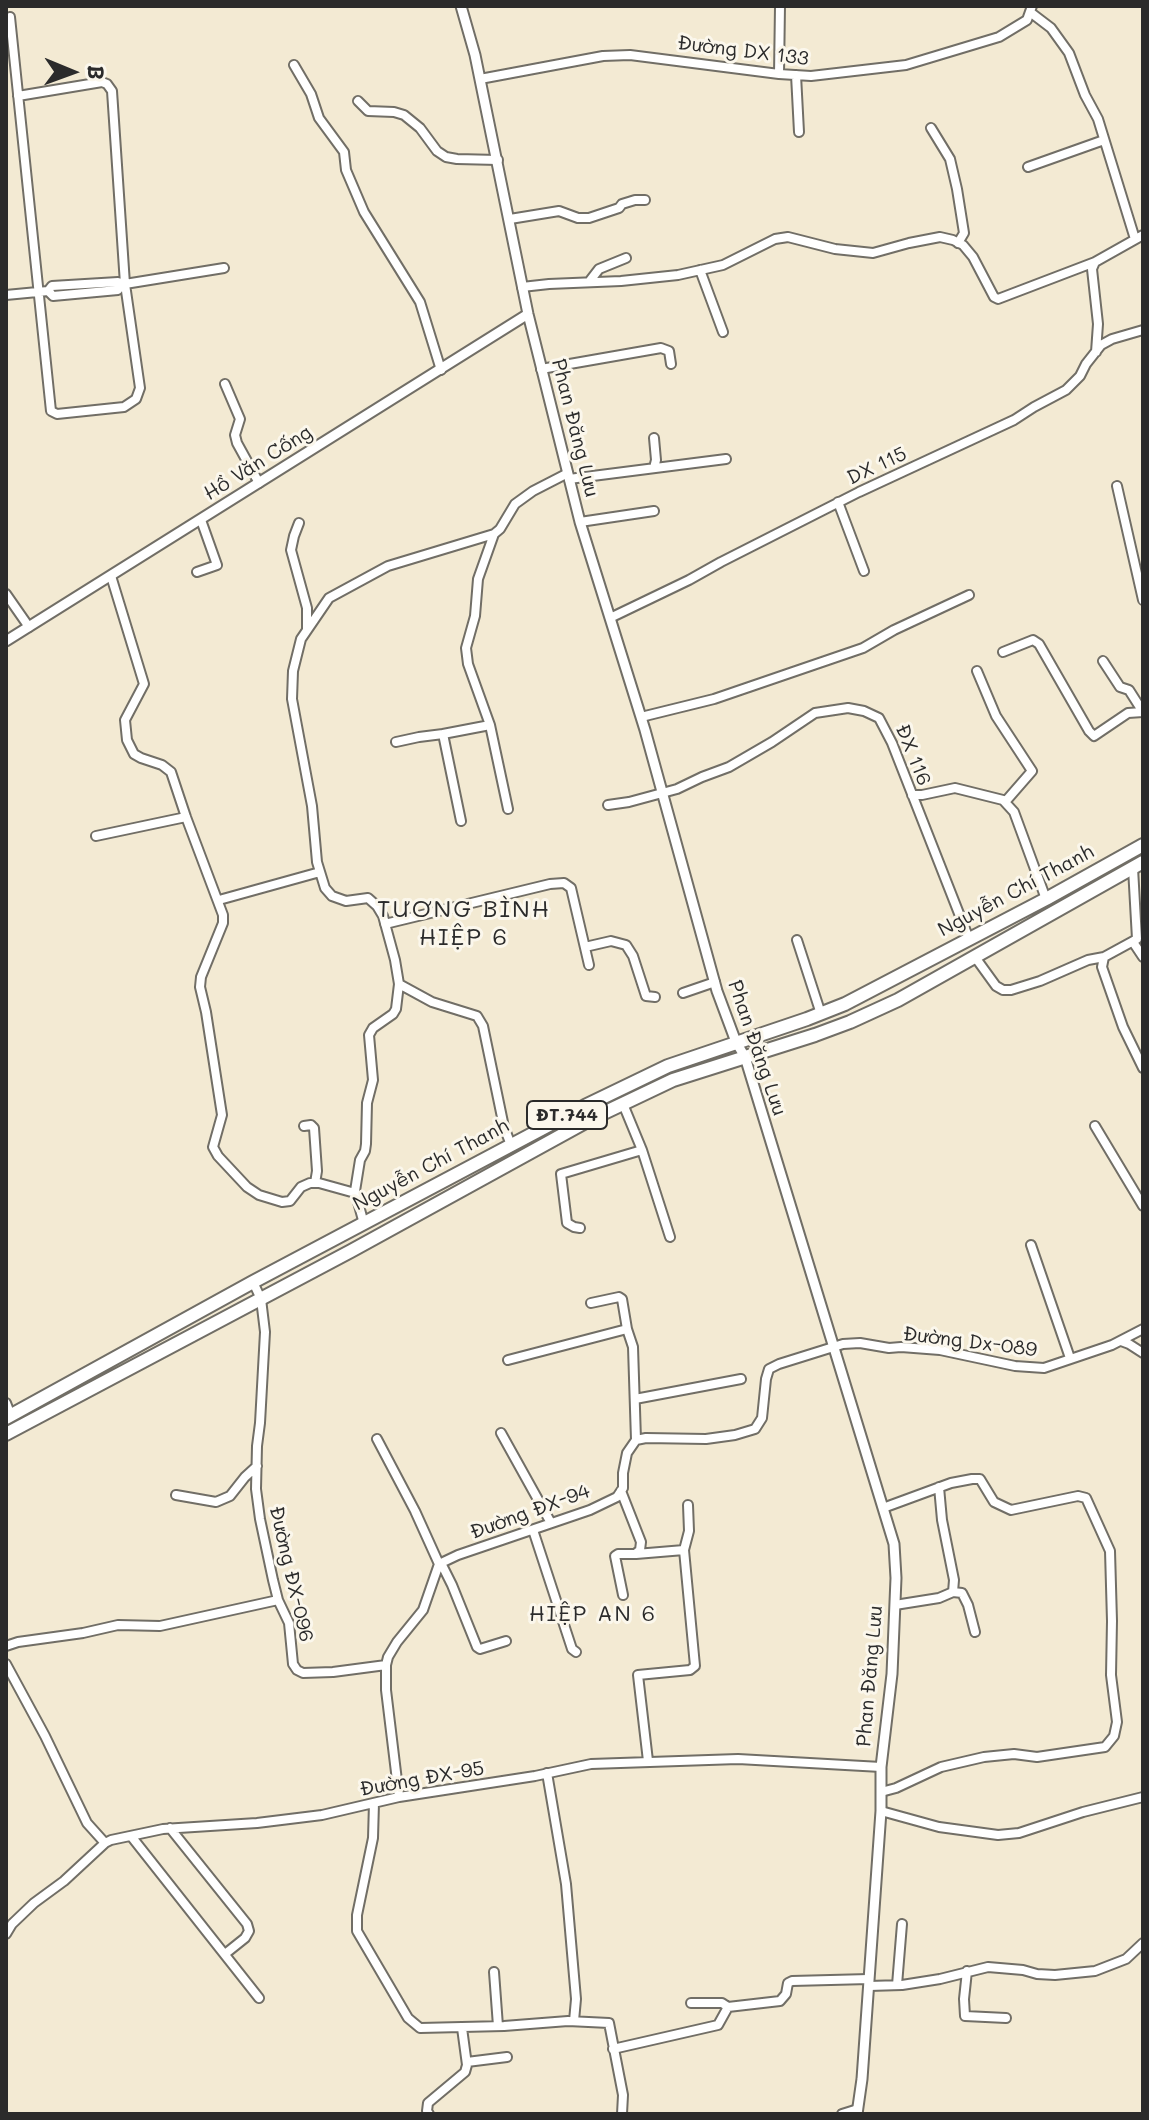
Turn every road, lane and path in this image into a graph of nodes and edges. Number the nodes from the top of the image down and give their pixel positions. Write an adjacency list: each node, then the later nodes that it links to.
1 (461, 6): 8 (street, Phan Đăng Lưu)
2 (780, 6): 6 (street)
3 (1031, 9): 7 (street, Đường DX 133); 13 (street)
4 (10, 17): 9 (street)
5 (294, 65): 35 (street)
6 (779, 74): 7 (street, Đường DX 133); 8 (street, Đường DX 133)
7 (796, 75): 12 (street)
8 (480, 79): 14 (street, Phan Đăng Lưu)
9 (18, 96): 25 (street); 27 (street)
10 (358, 101): 14 (street)
11 (931, 128): 19 (street)
12 (799, 132)
13 (1104, 140): 15 (street); 18 (street)
14 (498, 160): 17 (street, Phan Đăng Lưu)
15 (1028, 167)
16 (645, 200): 17 (street)
17 (510, 219): 26 (street, Phan Đăng Lưu)
18 (1139, 237): 21 (street)
19 (958, 243): 21 (street); 23 (street)
20 (626, 258): 24 (street)
21 (1095, 262): 32 (street)
22 (224, 268): 25 (street)
23 (700, 270): 24 (street); 31 (street)
24 (589, 282): 26 (street)
25 (123, 284): 27 (street); 27 (street)
26 (522, 287): 29 (street, Phan Đăng Lưu)
27 (43, 292): 28 (street)
28 (6, 295)
29 (528, 314): 34 (street, Phan Đăng Lưu); 35 (street, Hồ Văn Cống)
30 (1143, 330): 32 (street, DX 115)
31 (723, 332)
32 (1096, 352): 43 (street, DX 115)
33 (671, 364): 34 (street)
34 (541, 369): 40 (street, Phan Đăng Lưu)
35 (441, 370): 41 (street, Hồ Văn Cống)
36 (225, 384): 41 (street)
37 (654, 438): 39 (street)
38 (726, 459): 39 (street)
39 (654, 468): 40 (street)
40 (569, 476): 46 (street, Phan Đăng Lưu); 48 (street)
41 (259, 483): 45 (street, Hồ Văn Cống)
42 (1117, 486): 54 (street)
43 (838, 502): 49 (street); 55 (street, DX 115)
44 (654, 511): 46 (street)
45 (201, 520): 50 (street); 51 (street, Hồ Văn Cống)
46 (580, 522): 55 (street, Phan Đăng Lưu)
47 (299, 523): 57 (street)
48 (494, 534): 57 (street); 64 (street)
49 (864, 571)
50 (197, 572)
51 (111, 576): 56 (street, Hồ Văn Cống); 72 (street)
52 (6, 594): 56 (street)
53 (969, 595): 63 (street)
54 (1143, 600)
55 (610, 618): 63 (street, Phan Đăng Lưu)
56 (29, 627): 58 (street, Hồ Văn Cống)
57 (307, 631): 78 (street)
58 (6, 641)
59 (1003, 652): 62 (street)
60 (1103, 661): 62 (street)
61 (977, 671): 69 (street)
62 (1143, 712)
63 (641, 717): 67 (street, Phan Đăng Lưu)
64 (490, 725): 65 (street); 71 (street)
65 (443, 734): 66 (street); 73 (street)
66 (396, 742)
67 (662, 793): 68 (street, ĐX 116); 70 (street, ĐX 116); 90 (street, Phan Đăng Lưu)
68 (912, 795): 69 (street); 82 (street, ĐX 116)
69 (1005, 802): 79 (street)
70 (608, 805)
71 (508, 809)
72 (186, 817): 74 (street); 80 (street)
73 (461, 821)
74 (96, 836)
75 (1143, 845): 76 (main road, Nguyễn Chí Thanh / ĐT.744)
76 (1126, 854): 77 (main road); 79 (main road, Nguyễn Chí Thanh / ĐT.744)
77 (1138, 865): 84 (street); 86 (main road, Nguyễn Chí Thanh / ĐT.744)
78 (320, 872): 80 (street); 81 (street)
79 (1046, 899): 82 (main road, Nguyễn Chí Thanh / ĐT.744)
80 (219, 900): 104 (street)
81 (385, 924): 85 (street); 91 (street)
82 (969, 939): 94 (main road, Nguyễn Chí Thanh / ĐT.744)
83 (797, 940): 94 (street)
84 (1138, 940): 87 (street); 88 (street)
85 (585, 947): 89 (street); 93 (street)
86 (975, 957): 87 (street); 96 (main road, Nguyễn Chí Thanh / ĐT.744)
87 (1104, 957): 97 (street)
88 (1143, 957)
89 (589, 965)
90 (715, 982): 92 (street); 95 (street, Phan Đăng Lưu)
91 (399, 984): 101 (street); 105 (street)
92 (683, 993)
93 (655, 997)
94 (821, 1014): 95 (main road, Nguyễn Chí Thanh / ĐT.744)
95 (736, 1042): 96 (street, Phan Đăng Lưu); 101 (main road, Nguyễn Chí Thanh / ĐT.744)
96 (745, 1057): 98 (main road, Nguyễn Chí Thanh / ĐT.744); 117 (street, Phan Đăng Lưu)
97 (1143, 1068)
98 (623, 1104): 102 (street); 103 (main road, Nguyễn Chí Thanh / ĐT.744)
99 (304, 1126): 104 (street)
100 (1095, 1126): 106 (street)
101 (511, 1145): 103 (main road); 107 (main road, Nguyễn Chí Thanh / ĐT.744)
102 (642, 1150): 108 (street); 109 (street)
103 (518, 1159): 112 (main road, Nguyễn Chí Thanh / ĐT.744)
104 (315, 1183): 105 (street)
105 (355, 1193): 107 (street)
106 (1143, 1206)
107 (364, 1224): 111 (main road, Nguyễn Chí Thanh / ĐT.744)
108 (580, 1228)
109 (670, 1237)
110 (1031, 1245): 119 (street)
111 (253, 1282): 112 (street); 123 (main road, Nguyễn Chí Thanh / ĐT.744)
112 (261, 1299): 125 (main road, Nguyễn Chí Thanh / ĐT.744); 128 (street, Đường ĐX-096)
113 (591, 1303): 114 (street)
114 (627, 1329): 120 (street); 122 (street)
115 (1143, 1329): 116 (street, Đường Dx-089)
116 (1121, 1341): 118 (street); 119 (street, Đường Dx-089)
117 (834, 1347): 119 (street, Đường Dx-089); 127 (street); 133 (street, Phan Đăng Lưu)
118 (1143, 1353)
119 (1070, 1358)
120 (508, 1360)
121 (741, 1379): 122 (street)
122 (635, 1399): 127 (street)
123 (8, 1412)
124 (501, 1433): 134 (street)
125 (6, 1434)
126 (377, 1439): 138 (street)
127 (636, 1440): 130 (street, Đường ĐX-94)
128 (257, 1466): 131 (street); 141 (street, Đường ĐX-096)
129 (939, 1487): 133 (street); 139 (street); 152 (street)
130 (621, 1491): 134 (street, Đường ĐX-94); 137 (street)
131 (176, 1495)
132 (688, 1505): 136 (street)
133 (883, 1508): 142 (street, Phan Đăng Lưu)
134 (551, 1523): 135 (street, Đường ĐX-94)
135 (533, 1530): 138 (street, Đường ĐX-94); 146 (street)
136 (684, 1550): 137 (street); 149 (street)
137 (635, 1554): 140 (street)
138 (440, 1564): 144 (street); 148 (street)
139 (953, 1592): 142 (street); 143 (street)
140 (623, 1595)
141 (278, 1600): 145 (street); 148 (street, Đường ĐX-096)
142 (895, 1605): 150 (street, Phan Đăng Lưu)
143 (975, 1632)
144 (506, 1641)
145 (6, 1646)
146 (576, 1652)
147 (6, 1664): 159 (street)
148 (386, 1665): 153 (street)
149 (648, 1761): 150 (street, Đường ĐX-95); 151 (street, Đường ĐX-95)
150 (881, 1767): 152 (street, Phan Đăng Lưu)
151 (547, 1773): 153 (street, Đường ĐX-95); 172 (street)
152 (881, 1792): 156 (street, Phan Đăng Lưu)
153 (399, 1797): 155 (street, Đường ĐX-95)
154 (1143, 1797): 156 (street)
155 (374, 1803): 157 (street, Đường ĐX-95); 174 (street)
156 (881, 1811): 166 (street, Phan Đăng Lưu)
157 (170, 1828): 158 (street, Đường ĐX-95); 163 (street)
158 (131, 1836): 159 (street, Đường ĐX-95); 163 (street)
159 (105, 1843): 161 (street, Đường ĐX-95)
160 (902, 1924): 167 (street)
161 (6, 1934)
162 (1143, 1943): 164 (street)
163 (225, 1954): 168 (street)
164 (967, 1971): 167 (street); 171 (street)
165 (494, 1972): 173 (street)
166 (869, 1982): 167 (street); 170 (street); 178 (street, Phan Đăng Lưu)
167 (897, 1985)
168 (259, 1998)
169 (691, 2003): 170 (street)
170 (728, 2007): 175 (street)
171 (1006, 2018)
172 (574, 2021): 173 (street); 175 (street)
173 (498, 2026): 174 (street)
174 (462, 2028): 177 (street)
175 (613, 2049): 180 (street)
176 (507, 2057): 177 (street)
177 (467, 2062): 179 (street)
178 (857, 2112): 181 (street)
179 (429, 2114)
180 (622, 2114)
181 (842, 2114)

